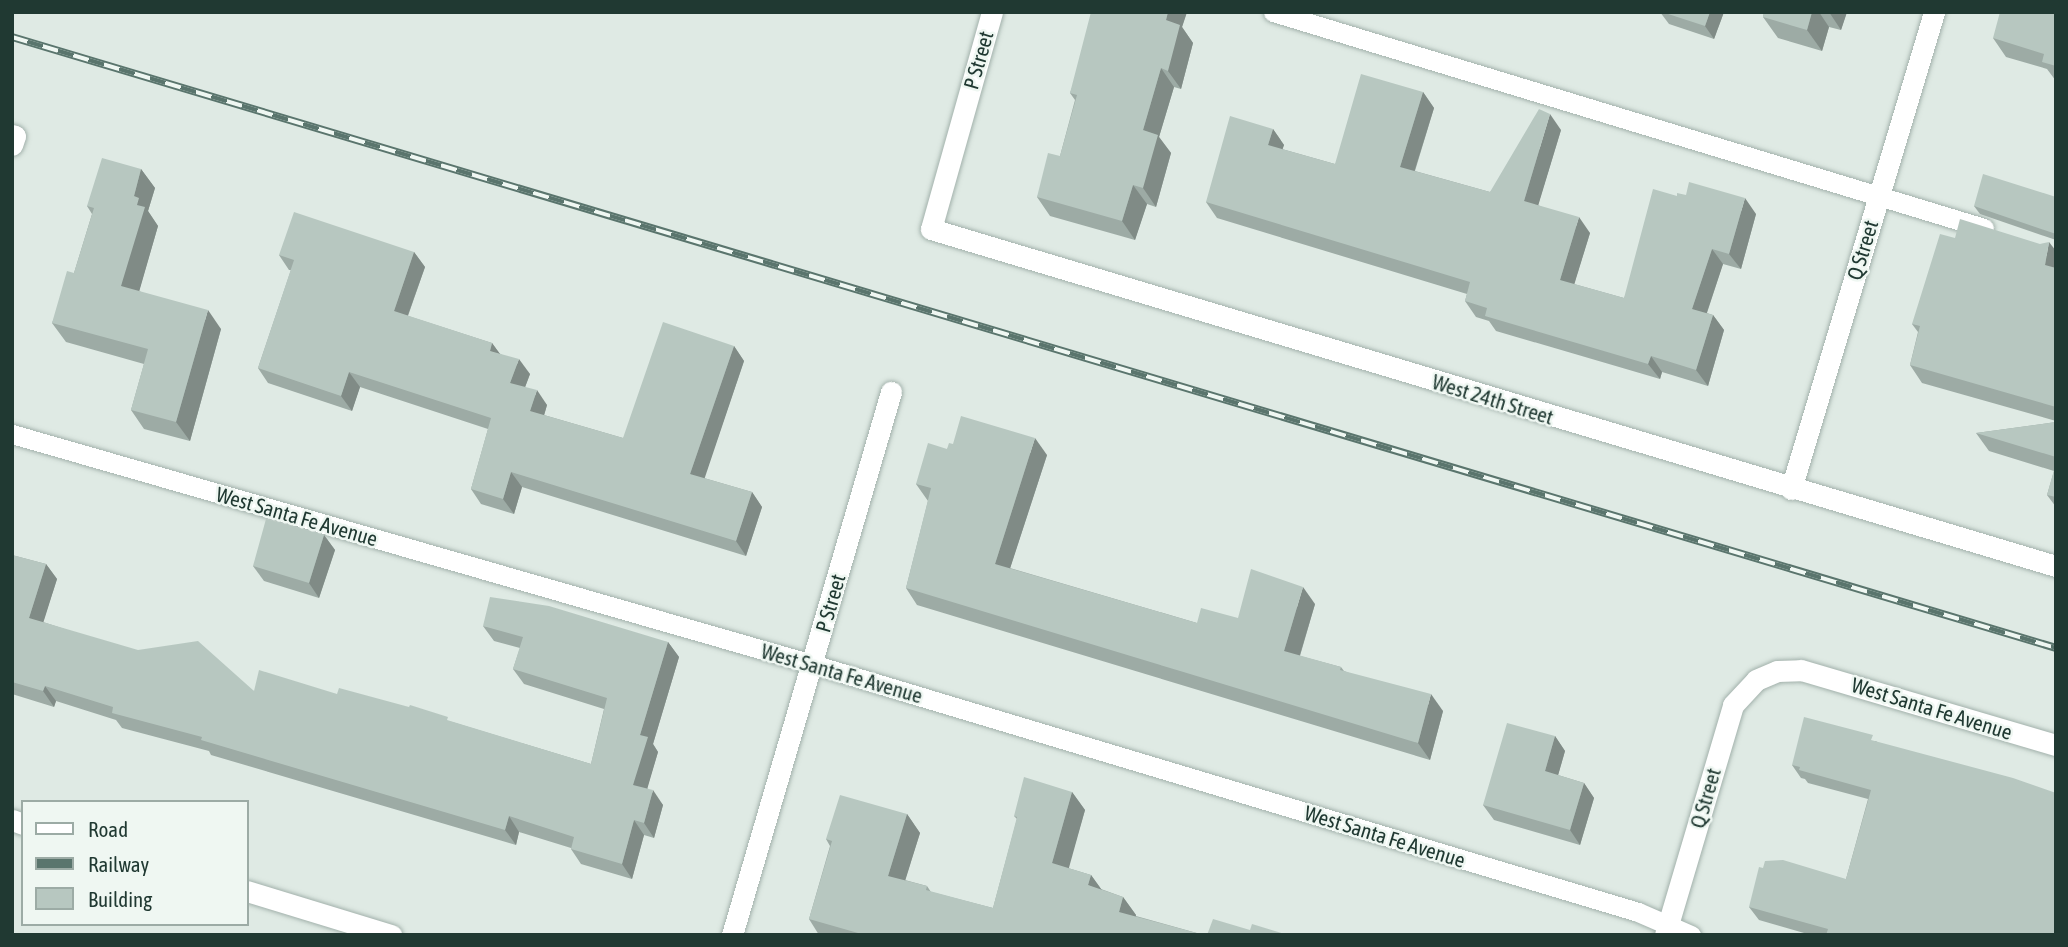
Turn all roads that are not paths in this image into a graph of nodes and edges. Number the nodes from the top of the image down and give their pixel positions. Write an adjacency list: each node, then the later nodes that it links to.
1 (992, 12): 5 (street, P Street)
2 (1273, 12): 4 (lane)
3 (1934, 12): 4 (street, Q Street)
4 (1878, 196): 6 (lane); 9 (street, Q Street)
5 (931, 229): 9 (street, West 24th Street)
6 (2005, 234)
7 (891, 391): 11 (street, P Street)
8 (12, 434): 11 (lane, West Santa Fe Avenue)
9 (1791, 489): 10 (street, West 24th Street)
10 (2056, 566)
11 (812, 664): 15 (lane, West Santa Fe Avenue); 17 (street, P Street)
12 (1766, 675): 13 (street, West Santa Fe Avenue); 15 (street, Q Street)
13 (2056, 745)
14 (248, 891): 16 (street)
15 (1666, 930): 18 (lane, West Santa Fe Avenue)
16 (391, 935)
17 (732, 935)
18 (1691, 935)

